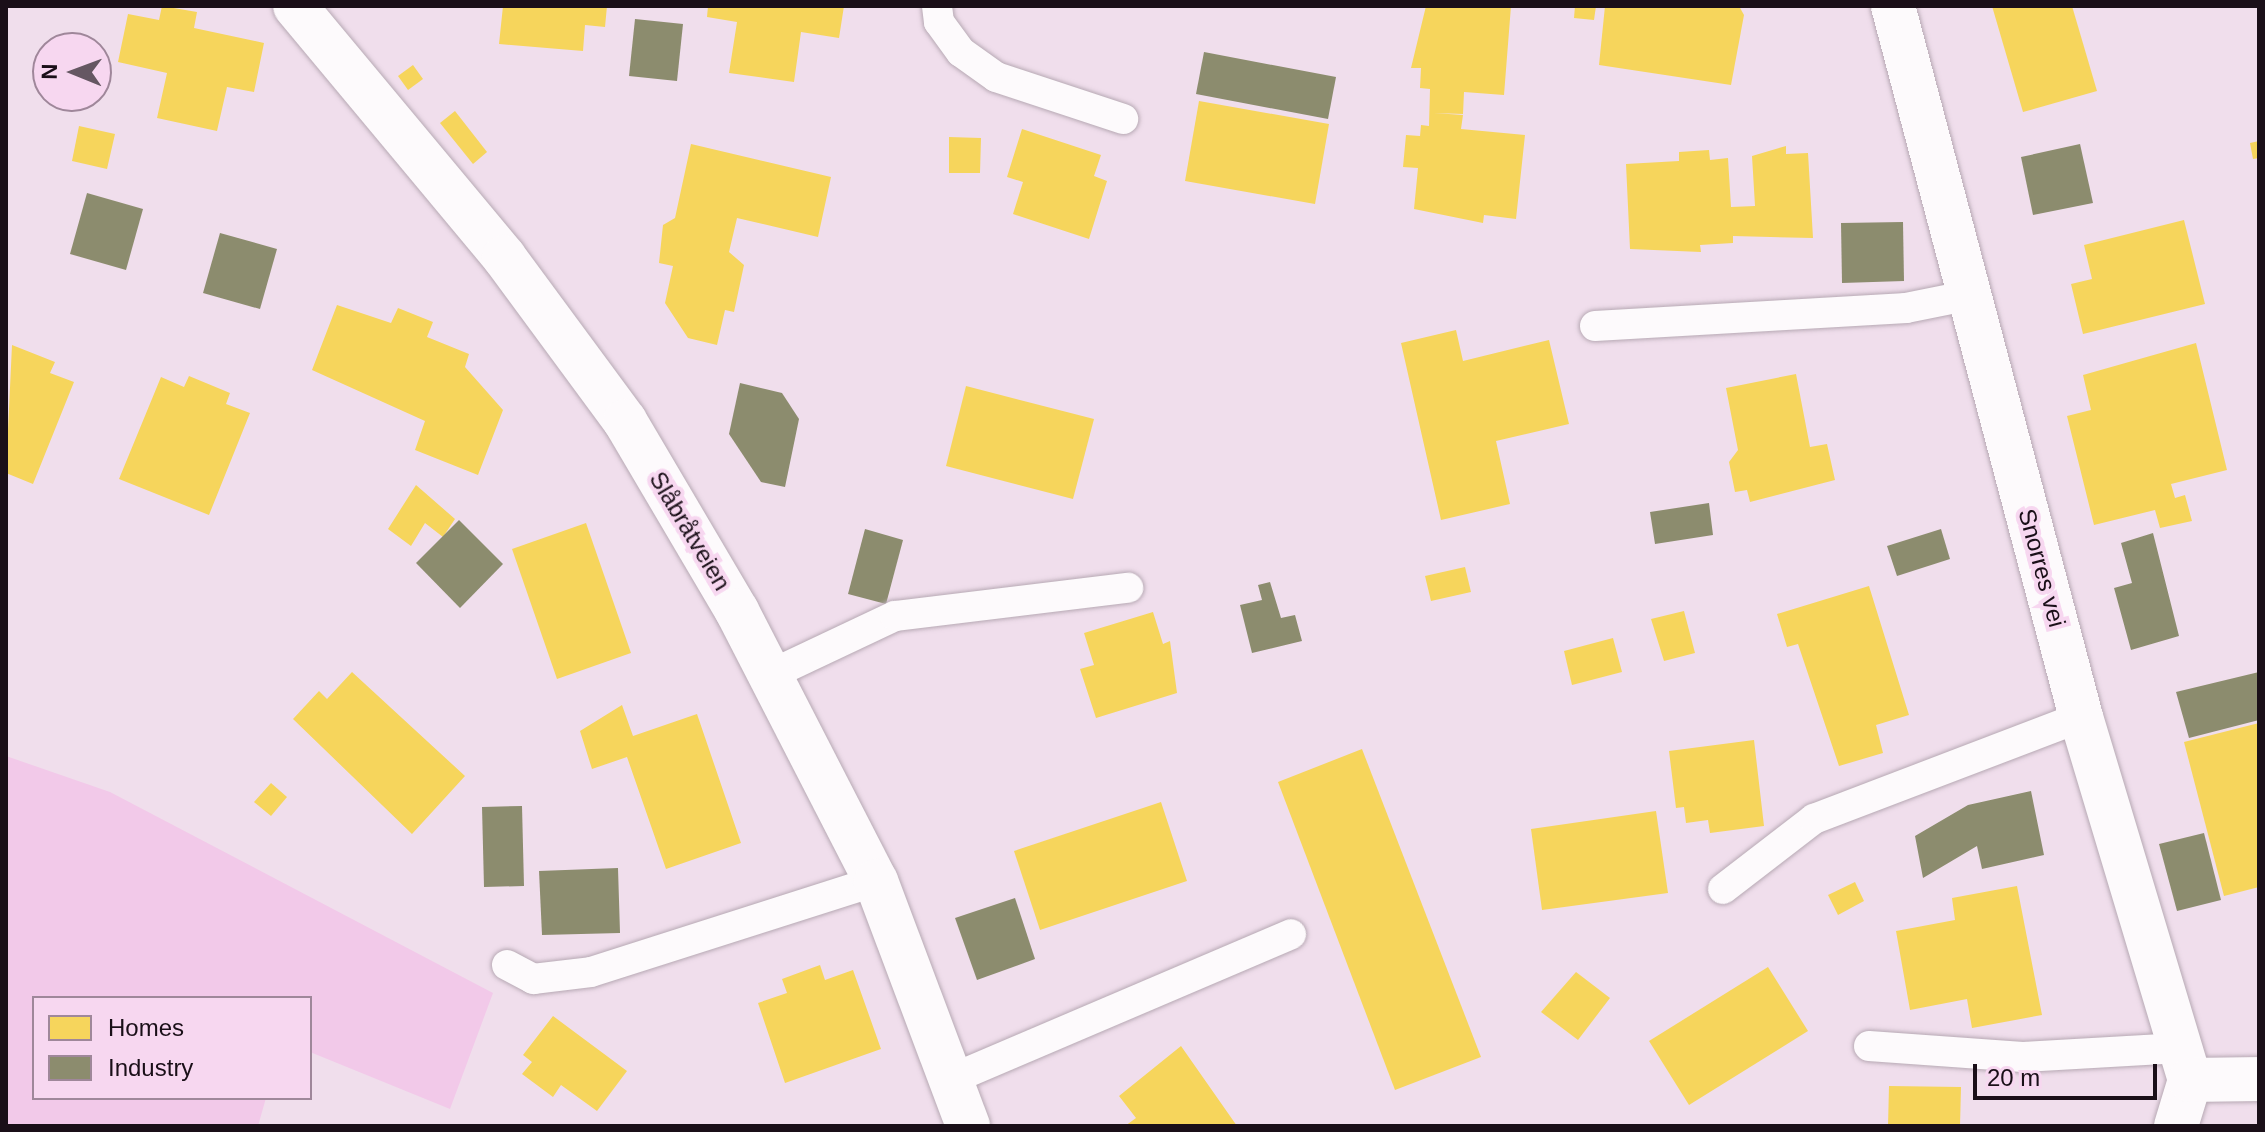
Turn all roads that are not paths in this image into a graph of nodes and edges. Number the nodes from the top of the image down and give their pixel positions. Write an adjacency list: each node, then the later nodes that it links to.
1 (295, 6): 8 (street, Slåbråtveien)
2 (937, 6): 4 (lane)
3 (1893, 6): 5 (street, Snorres vei)
4 (1123, 119)
5 (1971, 295): 6 (lane); 9 (street, Snorres vei)
6 (1595, 326)
7 (1128, 588): 8 (lane)
8 (770, 675): 10 (street, Slåbråtveien)
9 (2081, 717): 11 (lane); 15 (street, Snorres vei)
10 (876, 881): 13 (lane); 17 (street, Slåbråtveien)
11 (1723, 889)
12 (1291, 934): 17 (lane)
13 (507, 965)
14 (1869, 1046): 15 (lane)
15 (2185, 1064): 16 (street); 19 (street)
16 (2259, 1079)
17 (947, 1081): 18 (street, Slåbråtveien)
18 (968, 1126)
19 (2176, 1126)

